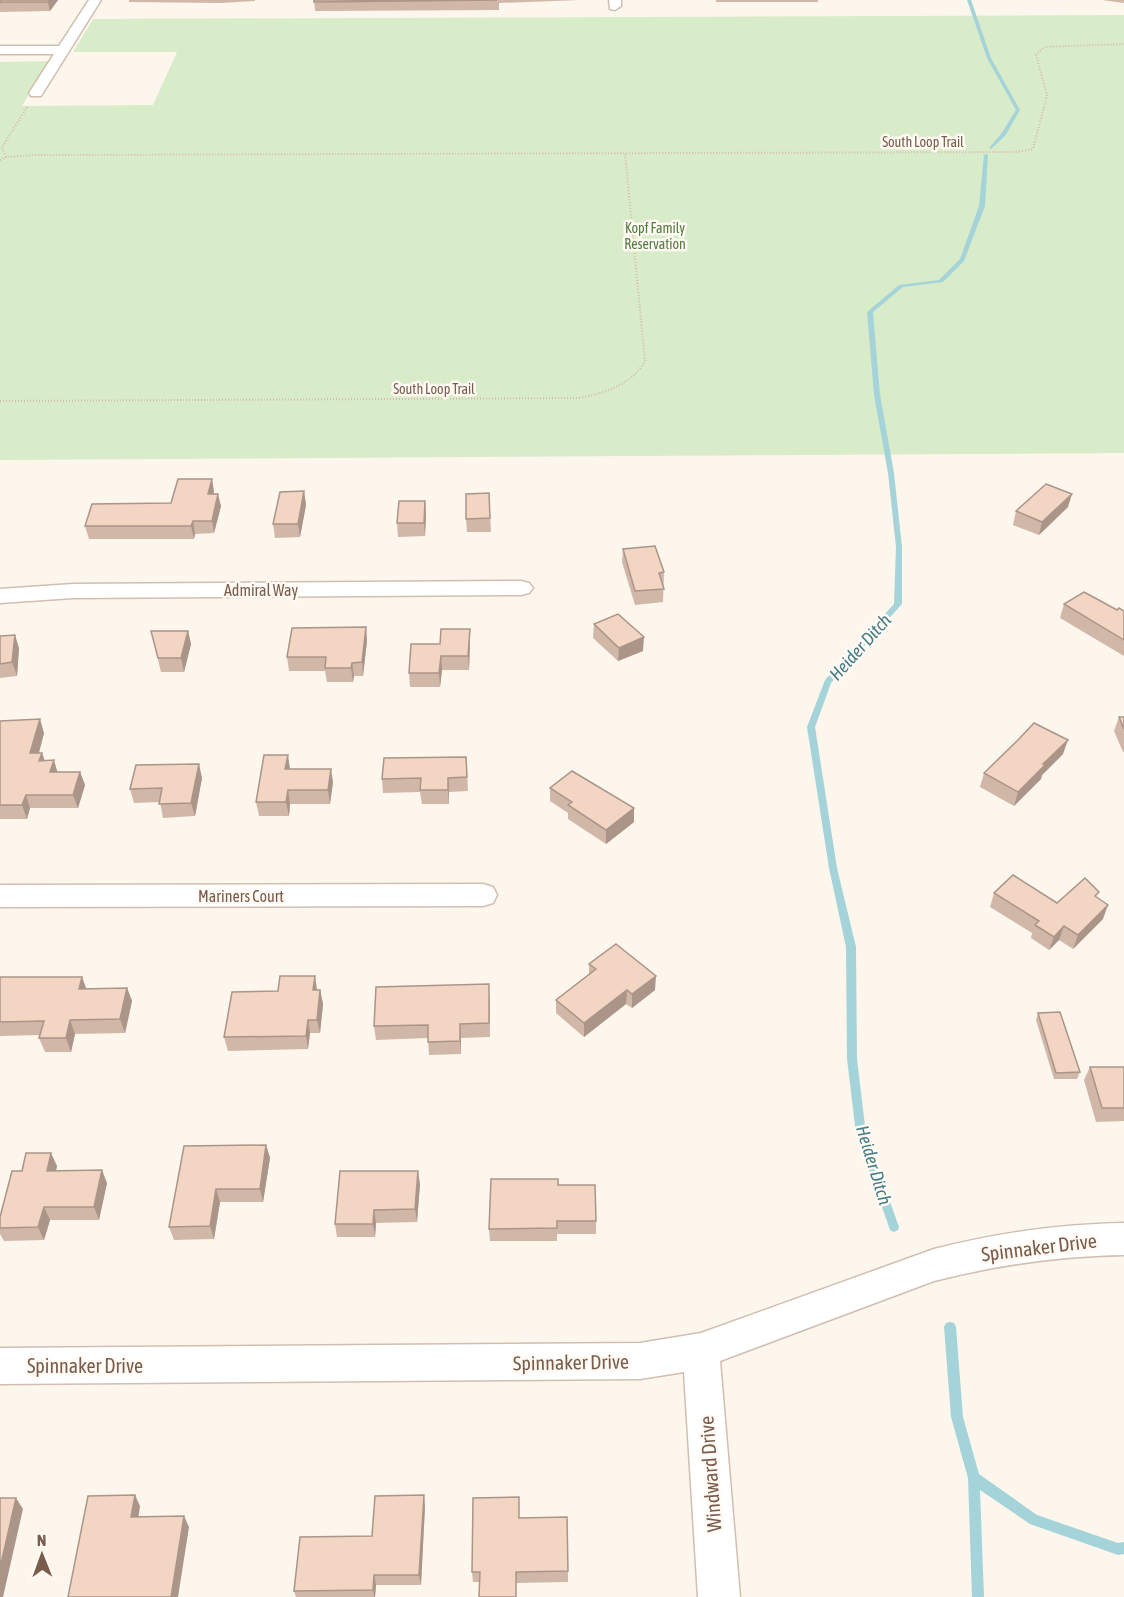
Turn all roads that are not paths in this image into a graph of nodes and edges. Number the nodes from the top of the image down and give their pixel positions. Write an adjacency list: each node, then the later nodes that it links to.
1 (95, 0): 3 (street)
2 (0, 50): 3 (street)
3 (64, 50): 4 (street)
4 (36, 93)
5 (521, 588): 6 (street, Admiral Way)
6 (0, 596)
7 (483, 895): 8 (street, Mariners Court)
8 (0, 896)
9 (1124, 1239): 10 (street, Spinnaker Drive)
10 (701, 1351): 11 (street, Spinnaker Drive); 12 (street, Windward Drive)
11 (0, 1366)
12 (719, 1597)

